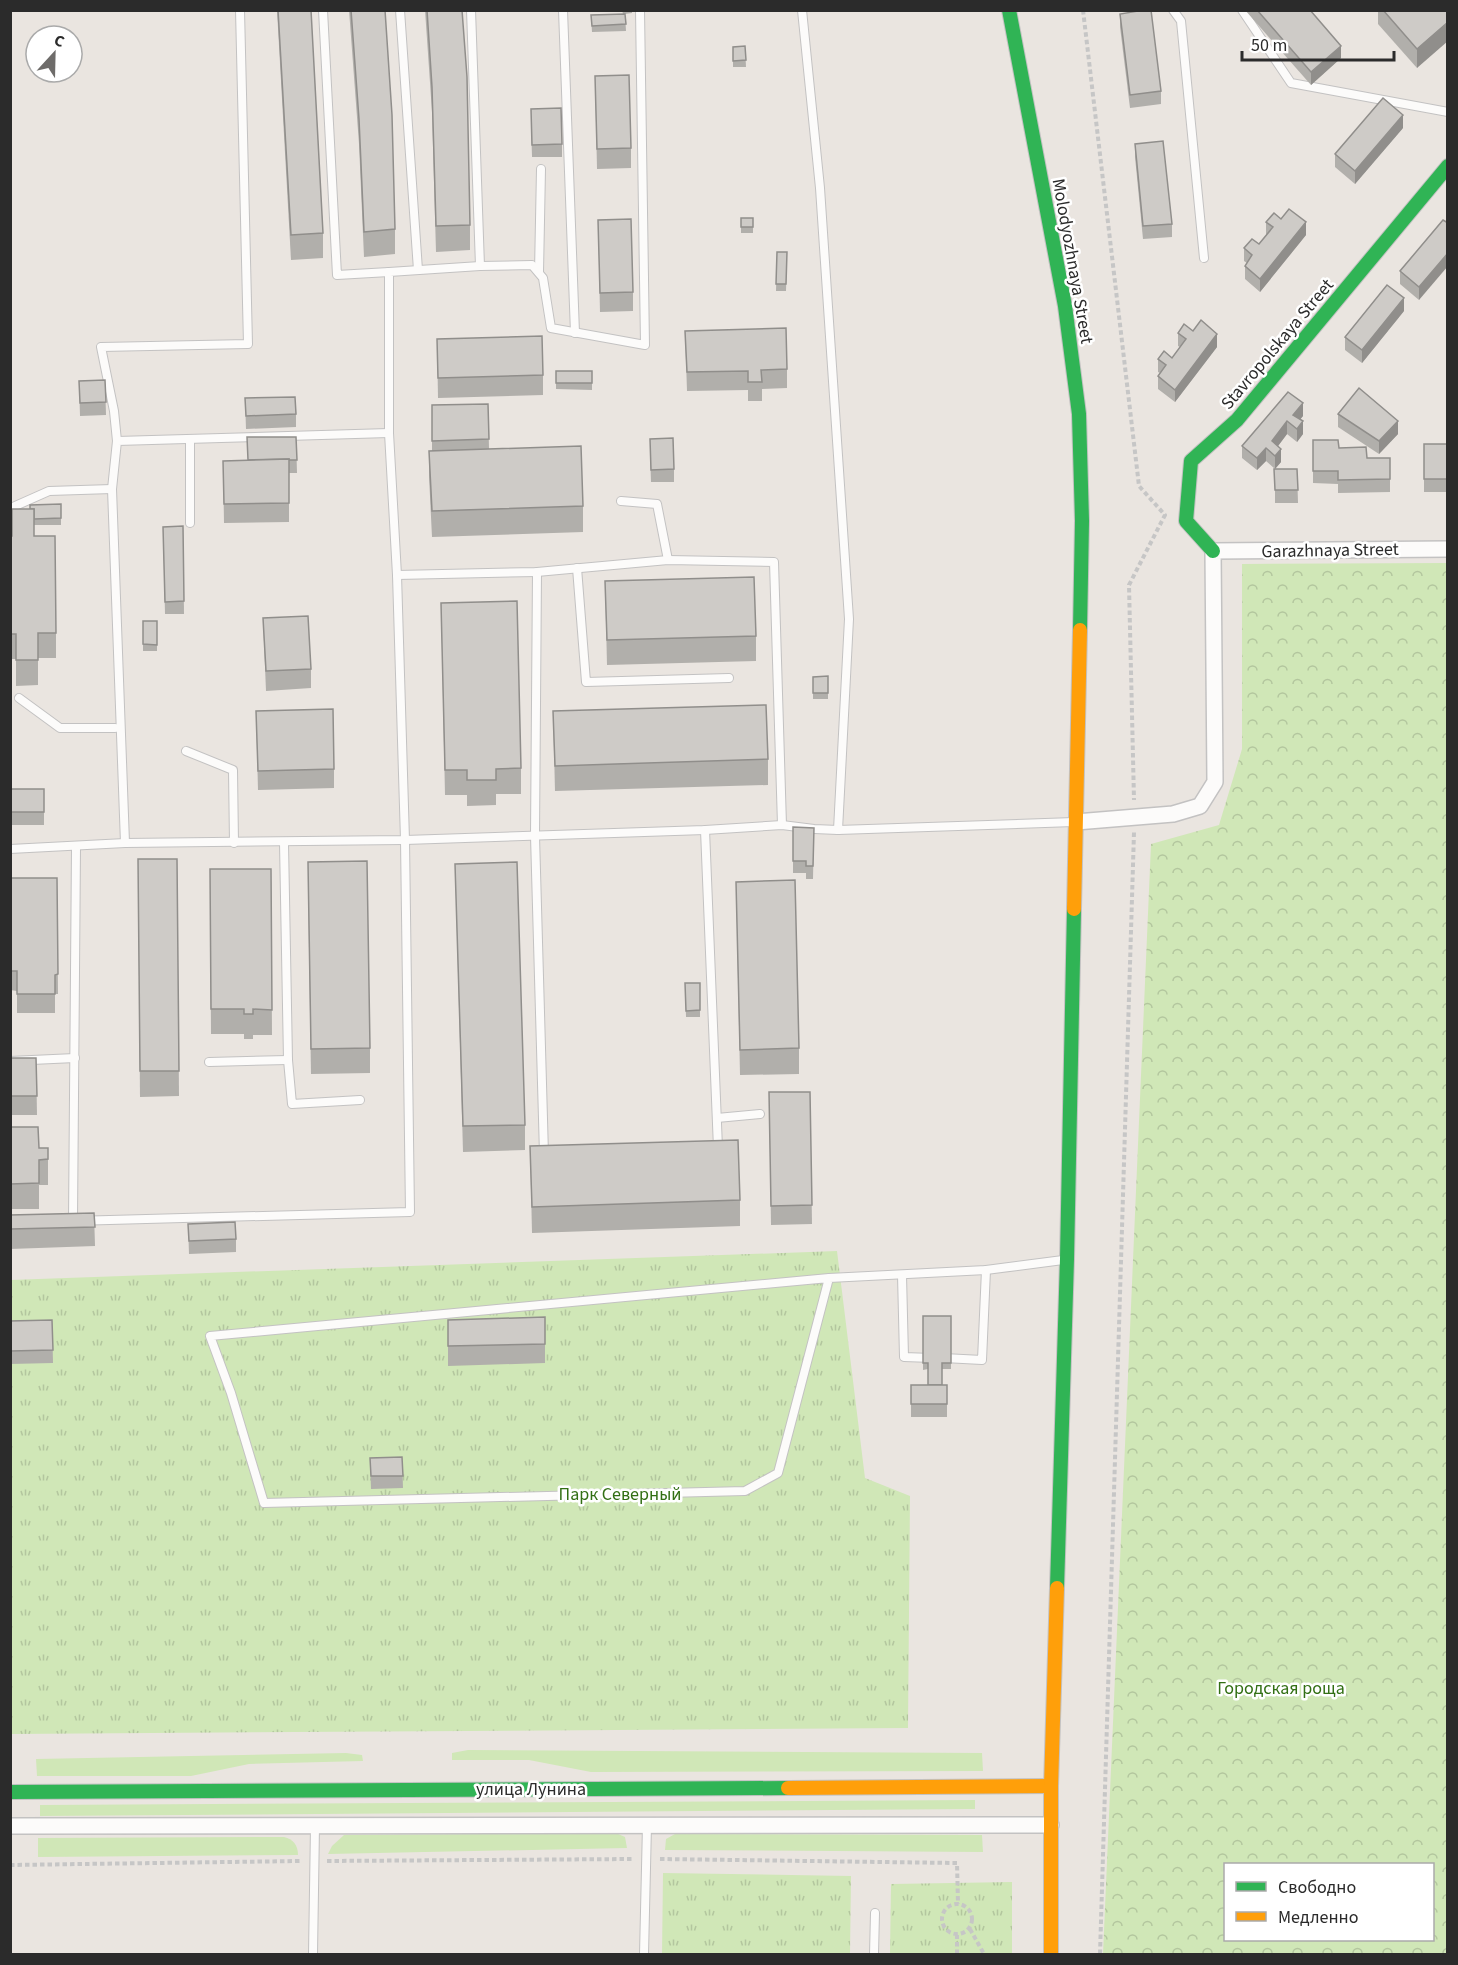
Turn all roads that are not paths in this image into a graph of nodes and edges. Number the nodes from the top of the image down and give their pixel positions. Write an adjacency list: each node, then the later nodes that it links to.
1 (240, 10): 22 (lane)
2 (323, 10): 17 (lane)
3 (400, 10): 16 (lane)
4 (471, 10): 15 (lane)
5 (563, 10): 19 (lane)
6 (640, 10): 19 (lane)
7 (802, 10): 40 (lane)
8 (1009, 10): 37 (main road, Molodyozhnaya Street)
9 (1173, 10): 14 (lane)
10 (1242, 10): 11 (lane)
11 (1448, 112)
12 (1448, 166): 28 (main road, Stavropolskaya Street)
13 (540, 169): 18 (lane)
14 (1204, 258)
15 (480, 266): 16 (lane); 18 (lane)
16 (418, 270): 17 (lane)
17 (389, 272): 20 (lane)
18 (539, 272): 19 (lane)
19 (575, 333)
20 (389, 433): 21 (lane); 32 (lane)
21 (190, 439): 22 (lane); 26 (lane)
22 (117, 441): 23 (lane)
23 (112, 489): 25 (lane); 43 (lane)
24 (621, 501): 29 (lane)
25 (13, 507)
26 (190, 523)
27 (1448, 549): 28 (street, Garazhnaya Street)
28 (1213, 551): 37 (street)
29 (668, 560): 30 (lane); 38 (lane)
30 (577, 568): 31 (lane); 33 (lane)
31 (537, 572): 32 (lane); 41 (lane)
32 (397, 575): 42 (lane)
33 (729, 678)
34 (19, 699): 35 (lane)
35 (115, 728)
36 (186, 751): 44 (lane)
37 (1076, 822): 40 (lane); 59 (main road, Molodyozhnaya Street)
38 (782, 825): 39 (lane); 40 (lane)
39 (705, 830): 41 (lane); 54 (lane)
40 (838, 830)
41 (535, 836): 42 (lane); 56 (lane)
42 (405, 840): 45 (lane); 58 (lane)
43 (125, 843): 44 (lane); 46 (lane)
44 (234, 843): 45 (lane)
45 (284, 843): 49 (lane)
46 (76, 847): 47 (lane); 48 (lane)
47 (10, 849)
48 (75, 1058): 50 (lane); 58 (lane)
49 (288, 1060): 51 (lane); 52 (lane)
50 (10, 1061)
51 (209, 1062)
52 (360, 1100)
53 (760, 1114): 54 (lane)
54 (717, 1118): 55 (lane)
55 (706, 1148)
56 (554, 1154)
57 (63, 1221): 58 (lane)
58 (73, 1221)
59 (1067, 1259): 60 (lane); 63 (main road, Molodyozhnaya Street)
60 (986, 1270): 61 (lane); 61 (lane)
61 (902, 1275): 62 (lane)
62 (829, 1278): 62 (lane)
63 (1051, 1786): 64 (main road, улица Лунина); 66 (main road, Molodyozhnaya Street)
64 (10, 1792)
65 (647, 1825): 66 (street, улица Лунина); 68 (street, улица Лунина); 71 (lane)
66 (1051, 1825): 73 (main road, Molodyozhnaya Street)
67 (10, 1826): 68 (street, улица Лунина)
68 (315, 1826): 70 (lane)
69 (875, 1913): 72 (lane)
70 (313, 1954)
71 (644, 1954)
72 (874, 1954)
73 (1050, 1954)

